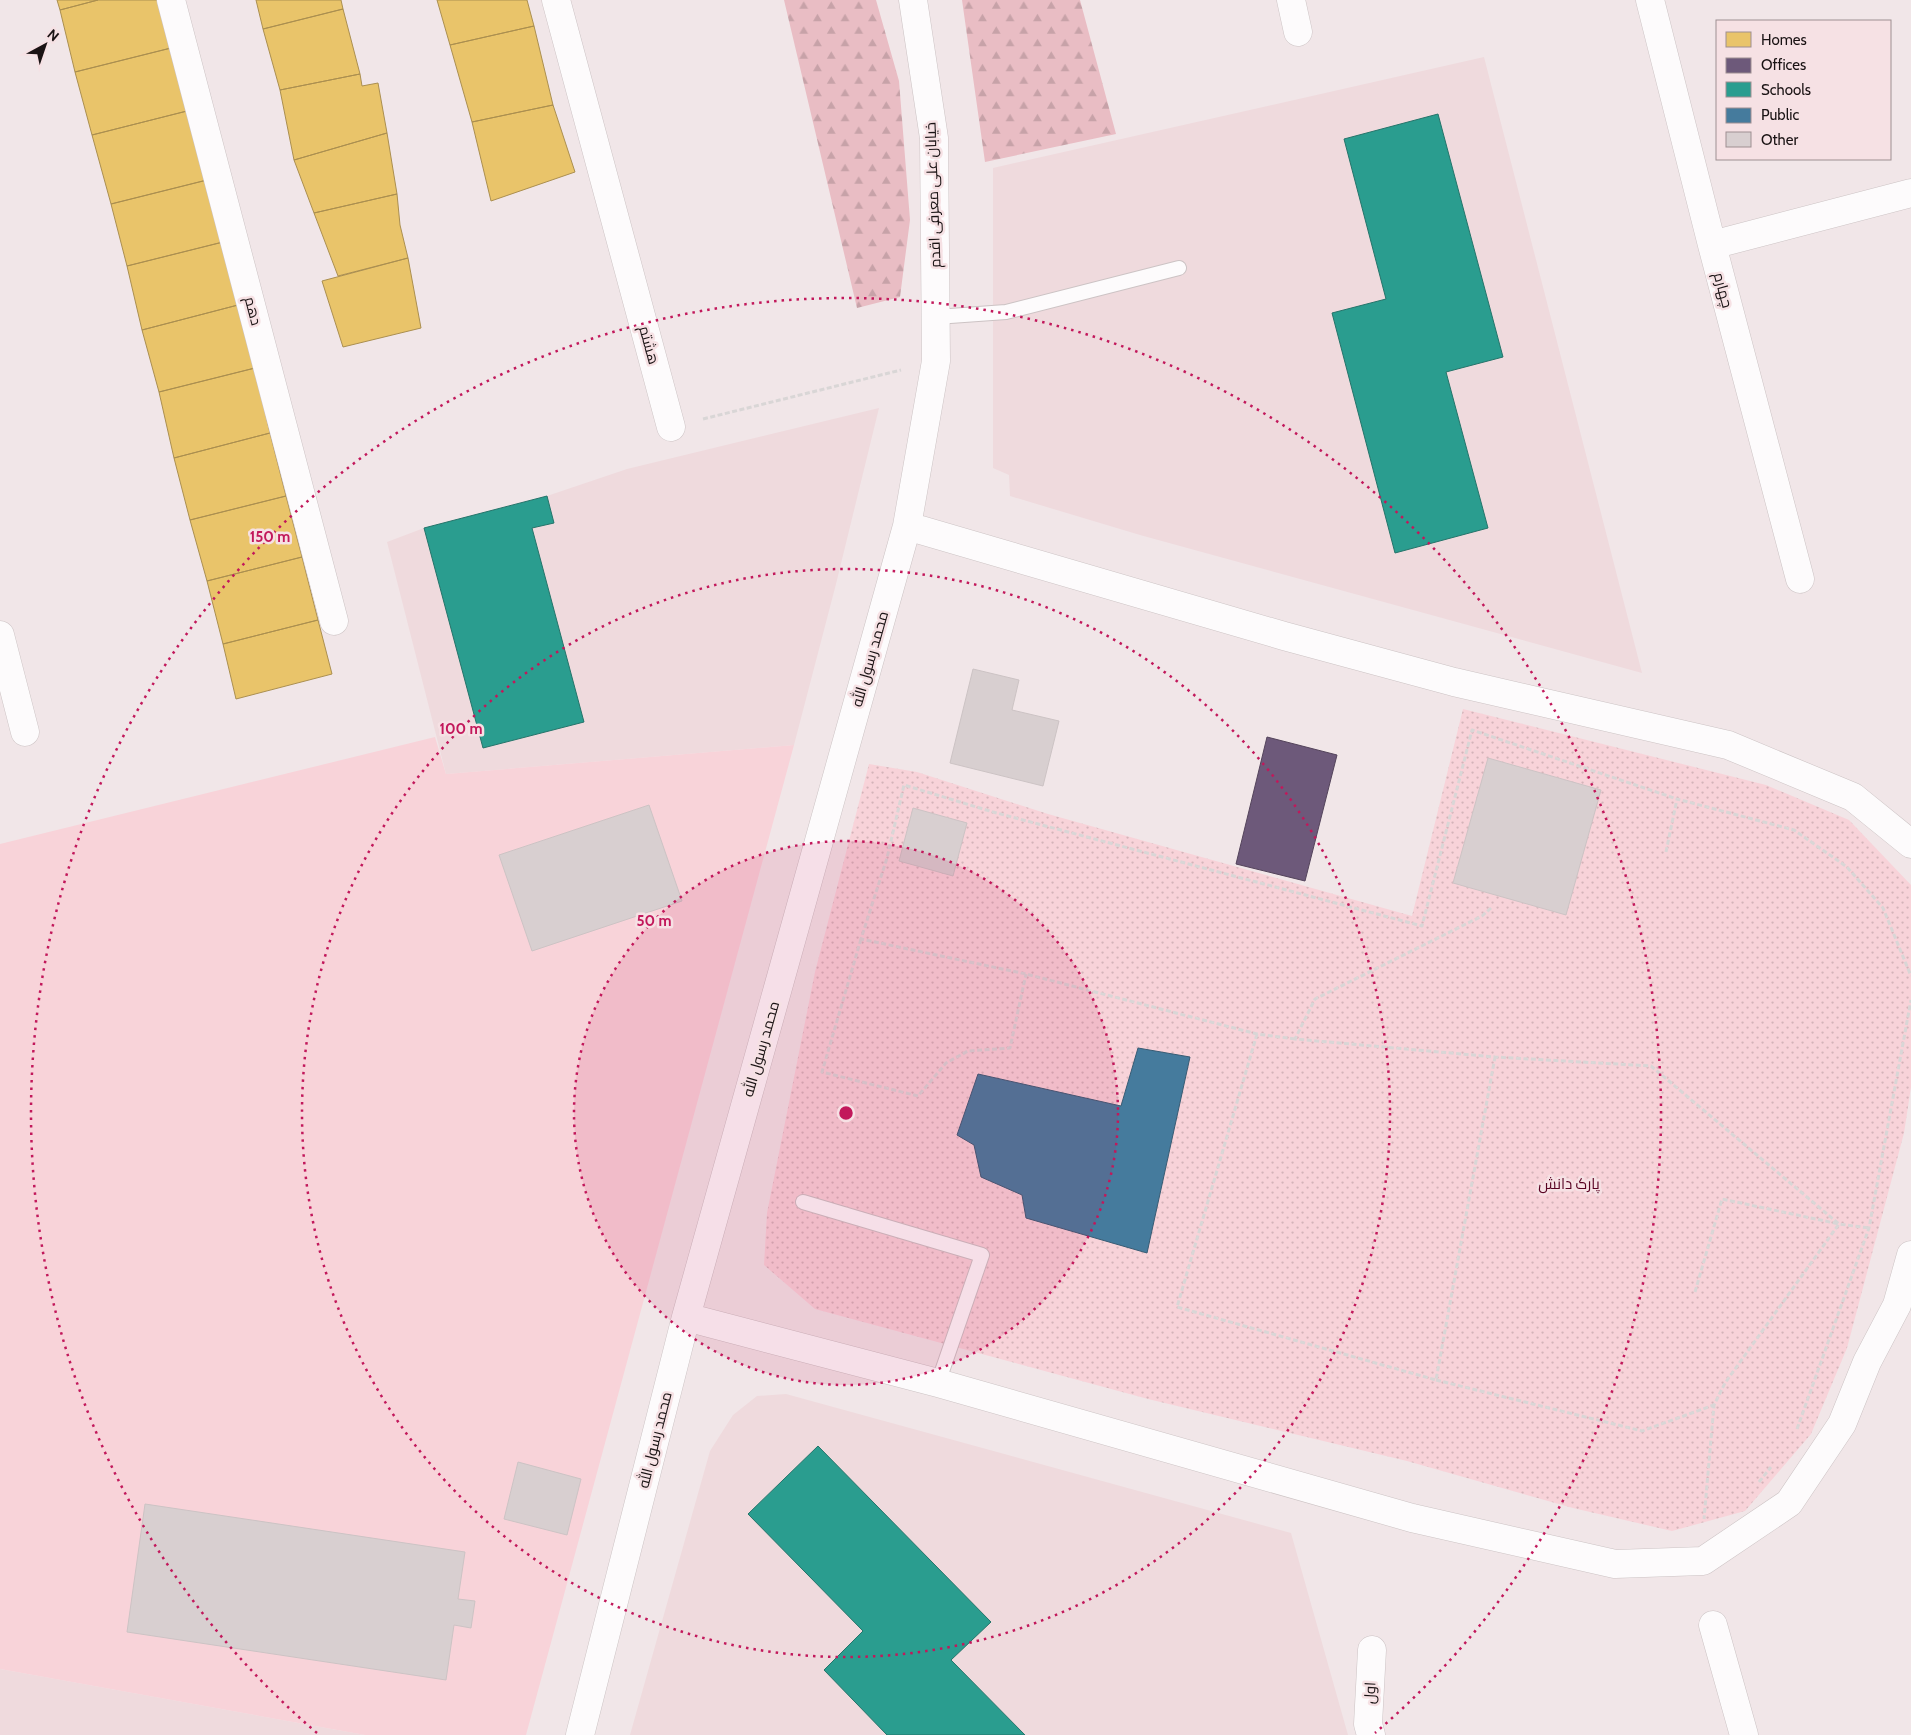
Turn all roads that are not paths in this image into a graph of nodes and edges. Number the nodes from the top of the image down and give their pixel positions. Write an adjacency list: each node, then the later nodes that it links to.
1 (171, 0): 15 (street, دهم)
2 (556, 0): 12 (street, هشتم)
3 (913, 0): 10 (street, خیابان علی معرفی اقدم)
4 (1291, 0): 6 (street)
5 (1650, 0): 8 (street, چهارم)
6 (1298, 32)
7 (1911, 194): 8 (street)
8 (1712, 245): 14 (street, چهارم)
9 (1179, 268): 10 (lane)
10 (936, 316): 11 (street, خیابان علی معرفی اقدم)
11 (936, 361): 13 (street, محمد رسول الله)
12 (671, 427)
13 (907, 526): 18 (street); 22 (street, محمد رسول الله)
14 (1800, 579)
15 (334, 621)
16 (0, 635): 17 (street)
17 (25, 732)
18 (1911, 844)
19 (802, 1202): 23 (lane)
20 (1911, 1255): 21 (street)
21 (1904, 1304): 23 (street)
22 (686, 1317): 23 (street); 26 (street, محمد رسول الله)
23 (938, 1383)
24 (1713, 1625): 28 (street)
25 (1372, 1650): 27 (street, اول)
26 (580, 1735)
27 (1372, 1735)
28 (1744, 1735)

